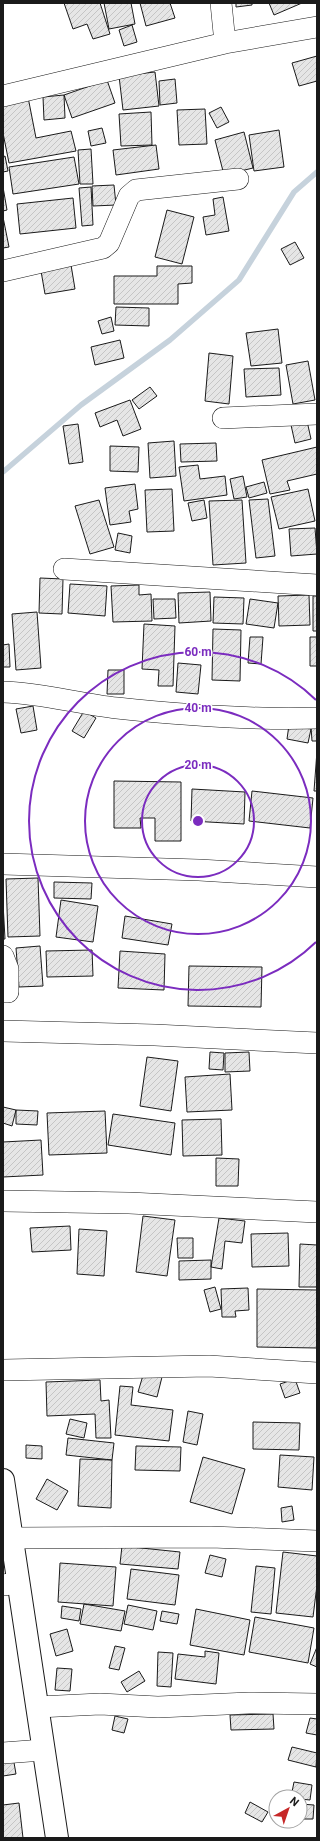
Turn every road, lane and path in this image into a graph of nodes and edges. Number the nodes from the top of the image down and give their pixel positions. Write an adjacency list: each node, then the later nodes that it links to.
1 (221, 3): 3 (street)
2 (317, 27): 3 (street)
3 (225, 43): 4 (street)
4 (3, 96)
5 (238, 179): 6 (street)
6 (3, 271)
7 (317, 414): 8 (street)
8 (223, 418)
9 (64, 569): 10 (street)
10 (317, 585)
11 (3, 692): 12 (street)
12 (317, 718)
13 (3, 864): 14 (street)
14 (317, 877)
15 (3, 956): 16 (street)
16 (3, 992)
17 (3, 1031): 18 (street)
18 (317, 1043)
19 (3, 1201): 20 (street)
20 (317, 1212)
21 (3, 1370): 22 (street)
22 (317, 1373)
23 (3, 1480): 24 (main road)
24 (10, 1538): 25 (street); 26 (main road)
25 (317, 1541)
26 (10, 1584): 28 (main road)
27 (317, 1704): 28 (street)
28 (38, 1707): 29 (main road)
29 (43, 1750): 30 (street); 31 (main road)
30 (3, 1752)
31 (58, 1838)

